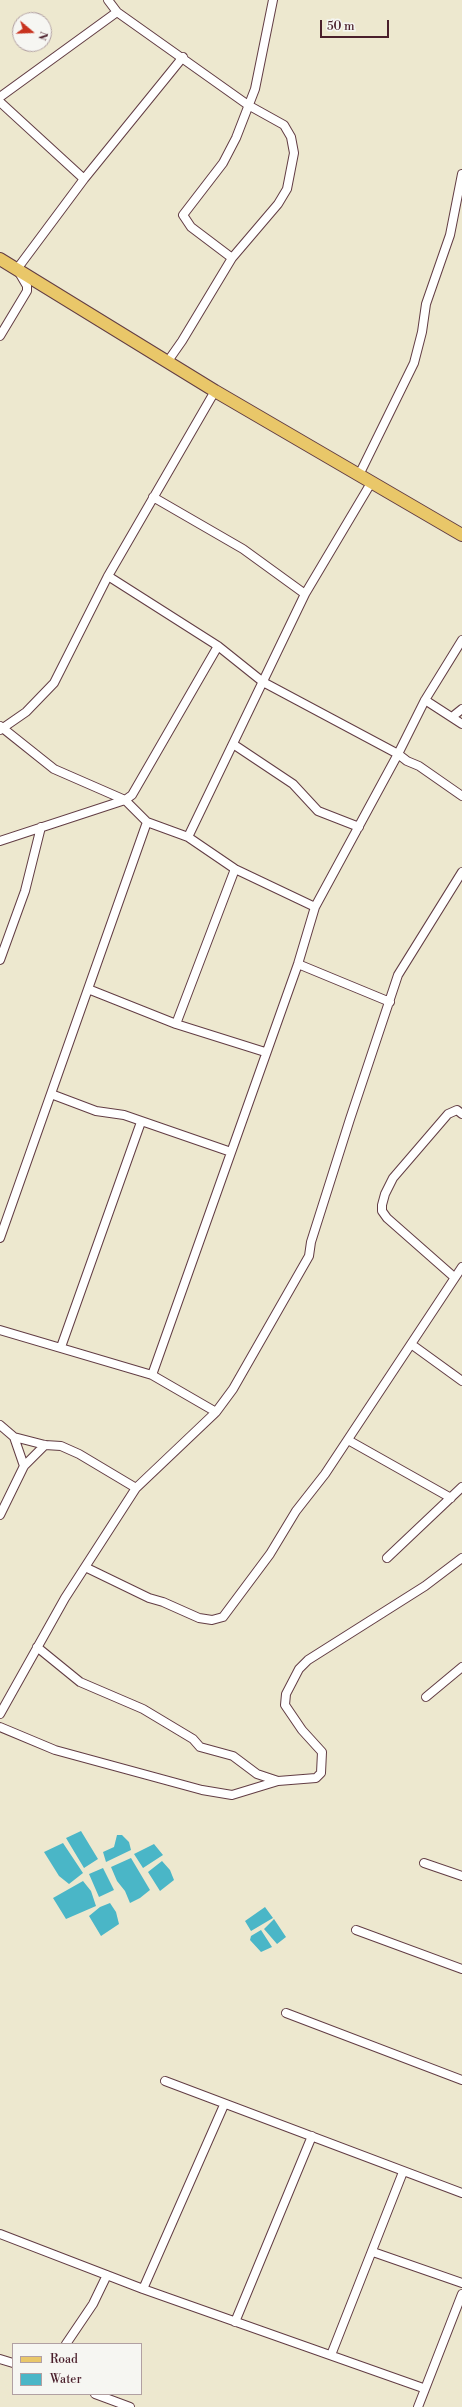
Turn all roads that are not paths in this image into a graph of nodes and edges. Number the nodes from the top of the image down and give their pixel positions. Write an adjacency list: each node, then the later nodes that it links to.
1 (108, 0): 3 (street)
2 (273, 0): 7 (street)
3 (117, 12): 4 (street); 5 (street)
4 (183, 58): 7 (street); 9 (street)
5 (0, 97)
6 (0, 102): 9 (street)
7 (248, 105): 10 (street); 10 (street)
8 (462, 174): 16 (street)
9 (84, 179): 12 (street)
10 (232, 258): 14 (street)
11 (0, 259): 12 (main road)
12 (17, 269): 13 (street); 14 (main road)
13 (0, 336)
14 (168, 361): 15 (main road)
15 (215, 391): 16 (main road); 18 (street)
16 (359, 475): 17 (main road)
17 (371, 483): 19 (main road); 21 (street)
18 (153, 497): 20 (street); 21 (street)
19 (462, 535)
20 (108, 576): 23 (street); 29 (street)
21 (305, 594): 24 (street)
22 (462, 640): 25 (street)
23 (218, 646): 24 (street); 33 (street)
24 (263, 682): 30 (street); 31 (street)
25 (425, 700): 27 (street); 31 (street)
26 (462, 709): 27 (street)
27 (452, 717): 28 (street)
28 (462, 724)
29 (1, 728): 33 (street)
30 (233, 744): 36 (street); 37 (street)
31 (398, 754): 32 (street); 36 (street)
32 (462, 796)
33 (124, 800): 34 (street); 35 (street)
34 (147, 822): 37 (street); 44 (street)
35 (41, 827): 38 (street); 42 (street)
36 (359, 827): 41 (street)
37 (188, 837): 39 (street)
38 (0, 841)
39 (234, 869): 41 (street); 46 (street)
40 (462, 872): 45 (street)
41 (315, 907): 43 (street)
42 (0, 960)
43 (298, 964): 45 (street); 47 (street)
44 (88, 989): 46 (street); 48 (street)
45 (390, 1002): 60 (street)
46 (176, 1024): 47 (street)
47 (265, 1052): 51 (street)
48 (51, 1094): 50 (street); 52 (street)
49 (462, 1114): 54 (street)
50 (141, 1122): 51 (street); 57 (street)
51 (231, 1152): 58 (street)
52 (0, 1238)
53 (462, 1267): 54 (street)
54 (454, 1278): 56 (street)
55 (0, 1330): 57 (street)
56 (411, 1344): 59 (street); 63 (street)
57 (61, 1347): 58 (street)
58 (152, 1375): 60 (street)
59 (462, 1382)
60 (216, 1412): 67 (street)
61 (2, 1430): 62 (street)
62 (14, 1437): 64 (street); 65 (street)
63 (348, 1440): 68 (street); 72 (street)
64 (45, 1445): 65 (street); 67 (street)
65 (24, 1466): 69 (street)
66 (462, 1487): 68 (street)
67 (136, 1488): 72 (street)
68 (450, 1498): 70 (street)
69 (0, 1516)
70 (387, 1558)
71 (462, 1558): 78 (street)
72 (85, 1567): 73 (street)
73 (37, 1647): 76 (street); 78 (street)
74 (462, 1666): 75 (street)
75 (426, 1697)
76 (0, 1714)
77 (0, 1727): 78 (street)
78 (278, 1781)
79 (424, 1863): 80 (street)
80 (462, 1876)
81 (356, 1930): 82 (street)
82 (462, 1969)
83 (286, 2013): 84 (street)
84 (462, 2080)
85 (165, 2081): 86 (street)
86 (224, 2104): 87 (street); 94 (street)
87 (312, 2136): 88 (street); 96 (street)
88 (403, 2172): 89 (street); 91 (street)
89 (462, 2192)
90 (0, 2234): 92 (street)
91 (373, 2252): 93 (street); 98 (street)
92 (107, 2275): 94 (street); 97 (street)
93 (462, 2283)
94 (143, 2289): 96 (street)
95 (462, 2294): 101 (street)
96 (235, 2322): 98 (street)
97 (67, 2343)
98 (331, 2355): 101 (street)
99 (0, 2359): 100 (street)
100 (12, 2363)
101 (423, 2388): 104 (street)
102 (98, 2395): 103 (street)
103 (130, 2407)
104 (418, 2407)

